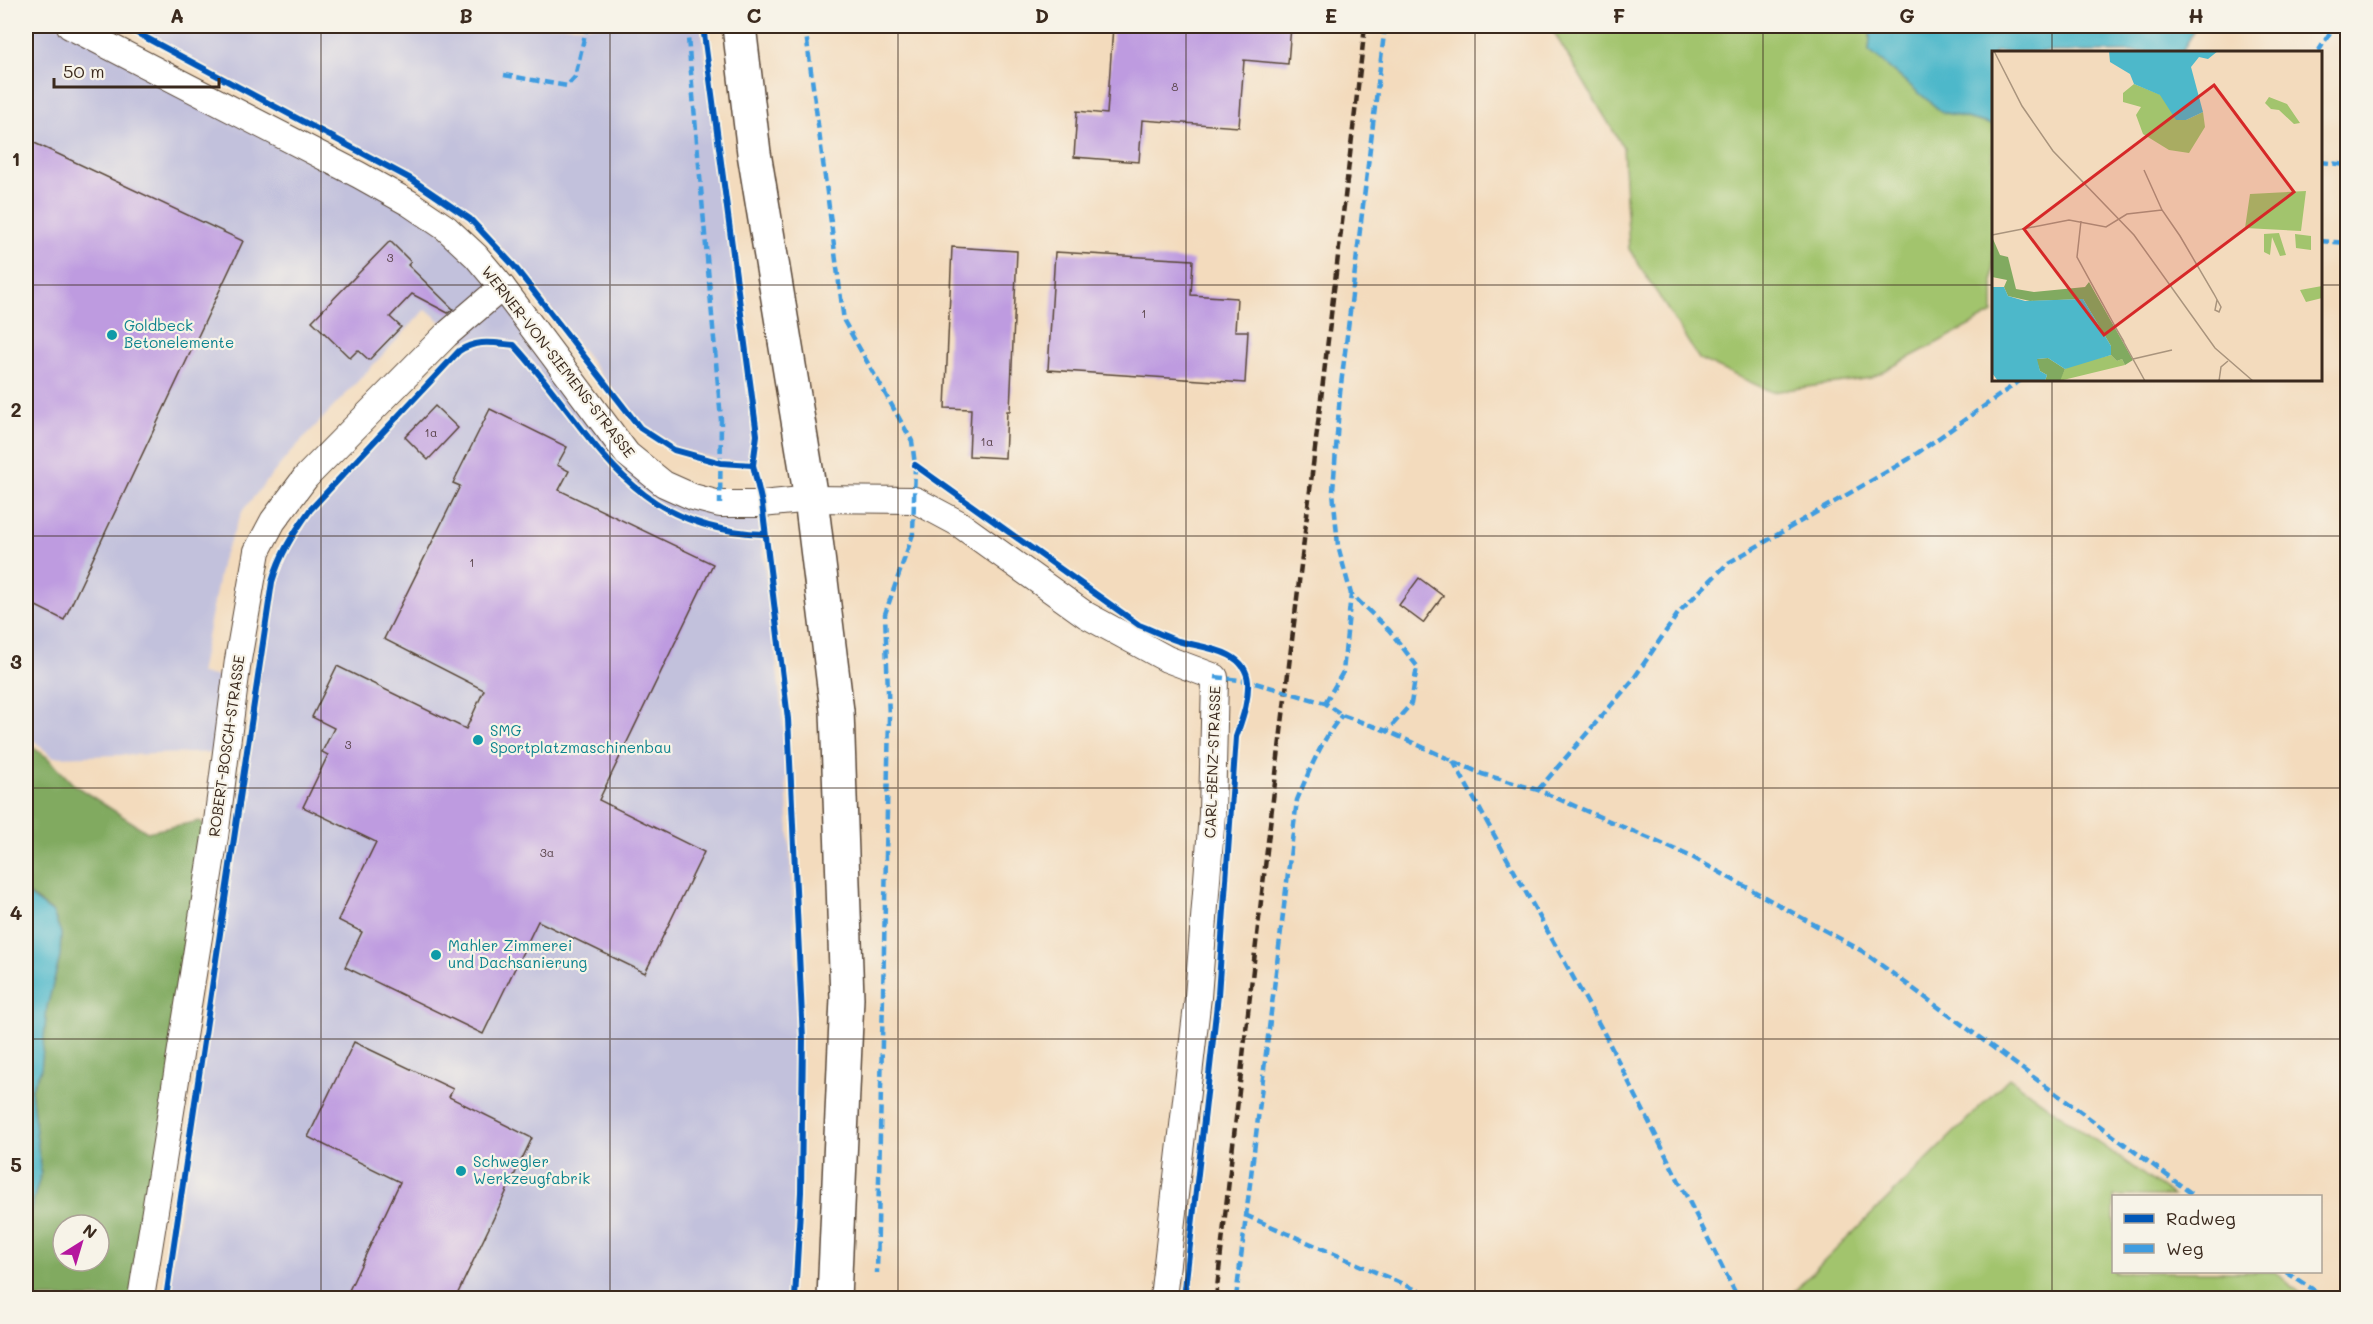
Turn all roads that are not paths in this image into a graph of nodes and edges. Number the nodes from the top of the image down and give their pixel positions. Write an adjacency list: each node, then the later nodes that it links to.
1 (70, 26): 3 (street, WERNER-VON-SIEMENS-STRASSE)
2 (739, 26): 4 (main road)
3 (502, 287): 4 (street, WERNER-VON-SIEMENS-STRASSE); 5 (street, ROBERT-BOSCH-STRASSE)
4 (811, 499): 6 (main road); 7 (street, CARL-BENZ-STRASSE)
5 (141, 1299)
6 (834, 1299)
7 (1163, 1299)

